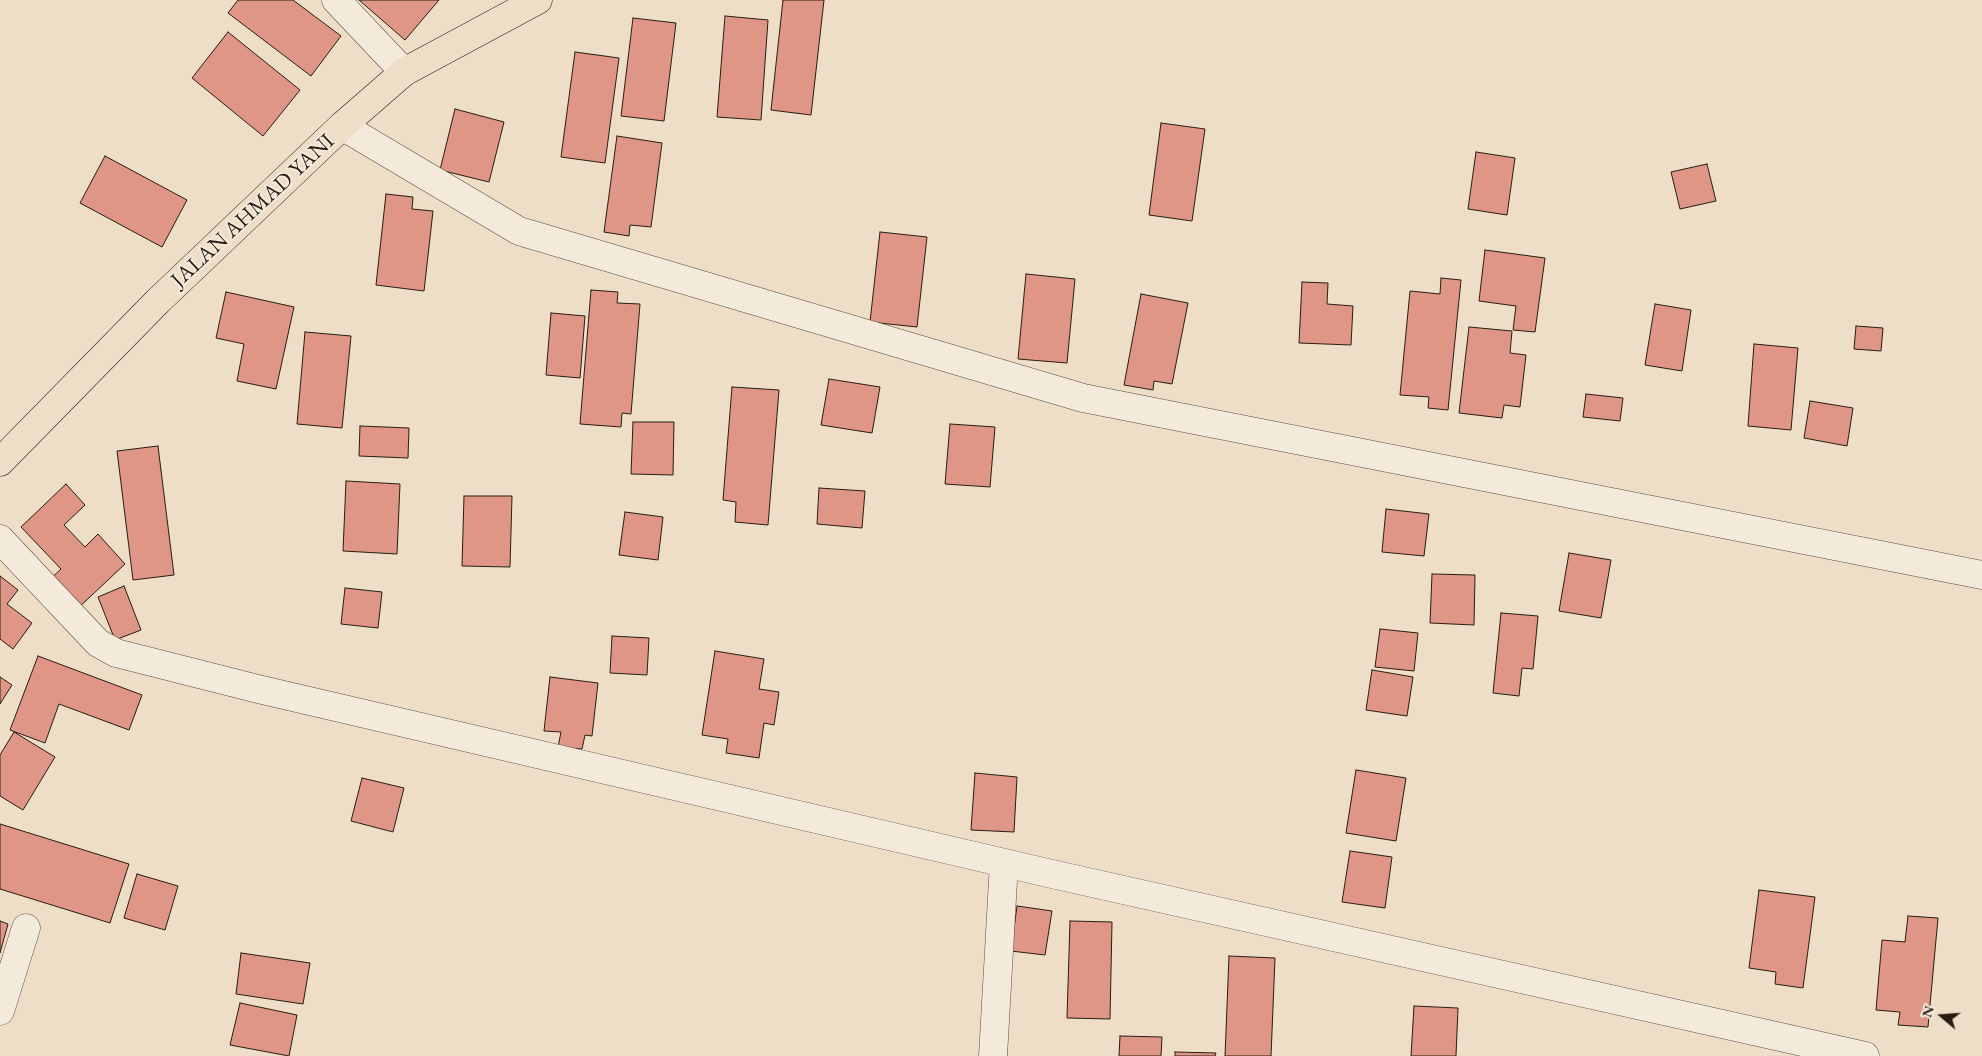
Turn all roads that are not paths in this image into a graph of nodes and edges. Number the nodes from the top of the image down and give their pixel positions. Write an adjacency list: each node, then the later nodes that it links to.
1 (336, 0): 3 (street)
2 (538, 0): 3 (highway, JALAN AHMAD YANI)
3 (404, 72): 4 (highway, JALAN AHMAD YANI)
4 (342, 126): 5 (highway, JALAN AHMAD YANI); 7 (street)
5 (0, 462)
6 (0, 539): 8 (street)
7 (1982, 574)
8 (1004, 863): 11 (street); 12 (street)
9 (26, 928): 10 (street)
10 (0, 1012)
11 (993, 1056)
12 (1864, 1056)

